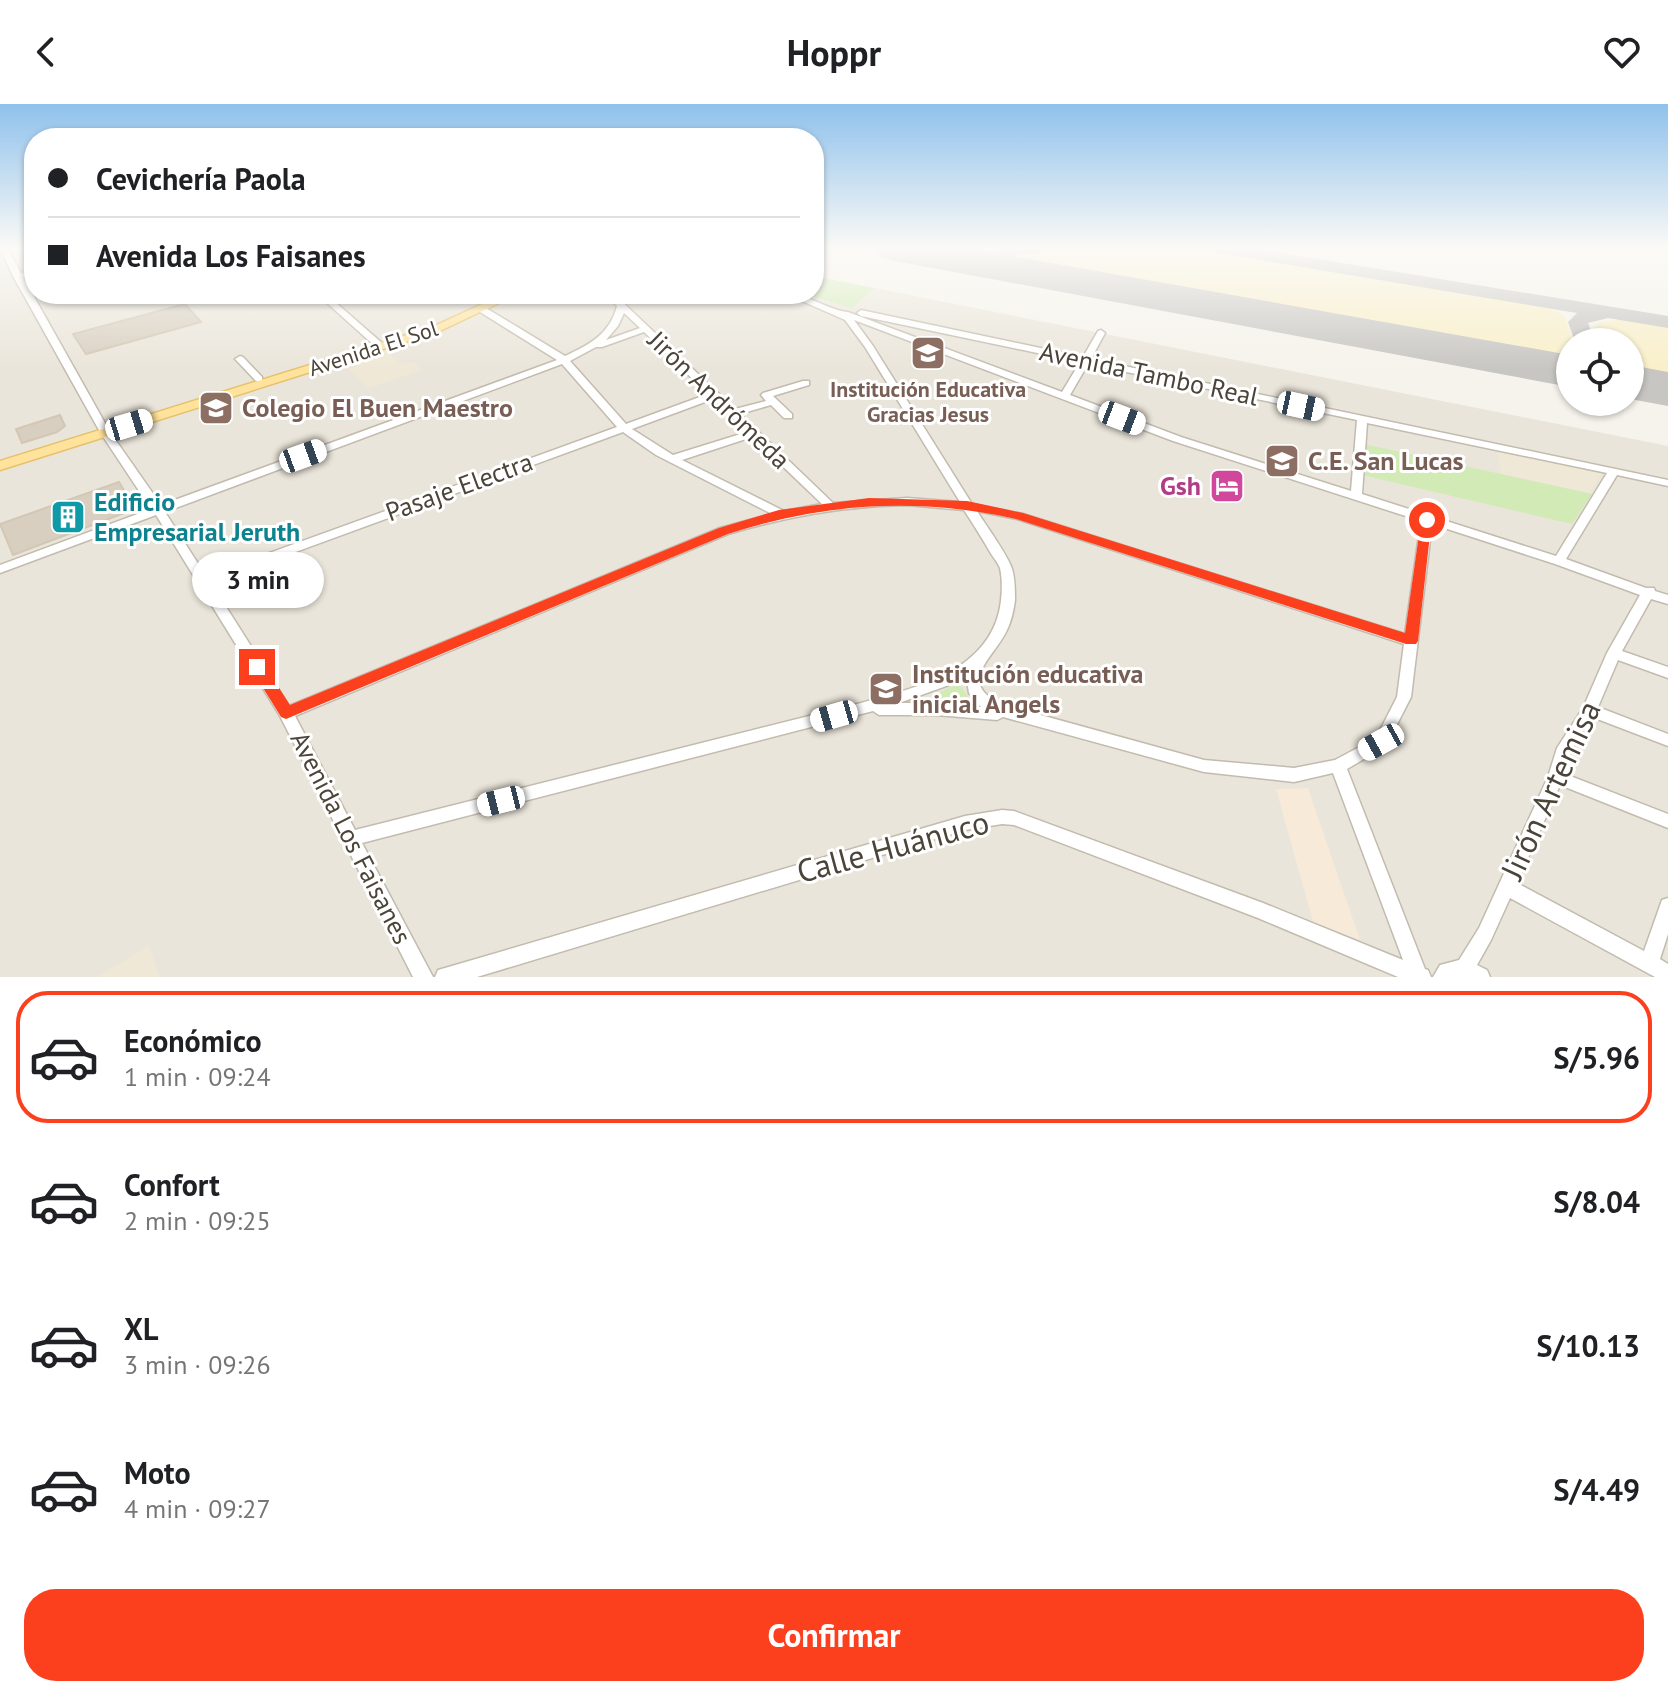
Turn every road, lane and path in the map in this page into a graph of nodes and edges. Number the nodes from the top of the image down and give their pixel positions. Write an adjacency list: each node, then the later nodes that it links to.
1 (33, 304): 28 (street, Avenida Los Faisanes)
2 (332, 304): 13 (street)
3 (480, 304): 13 (main road, Avenida El Sol)
4 (494, 304): 7 (main road, Avenida El Sol)
5 (818, 304): 8 (street, Avenida Tambo Real); 10 (street); 14 (street)
6 (621, 306): 9 (street, Jirón Andrómeda); 15 (street)
7 (483, 310): 13 (main road, Avenida El Sol); 17 (street)
8 (900, 321): 10 (street); 18 (street, Avenida Tambo Real)
9 (645, 329): 15 (street); 21 (street, Jirón Andrómeda)
10 (887, 330): 12 (street)
11 (1101, 333): 18 (street)
12 (901, 335): 14 (street); 22 (street)
13 (378, 345): 19 (main road, Avenida El Sol); 28 (main road, Avenida El Sol)
14 (869, 346): 36 (street)
15 (592, 348): 17 (street)
16 (240, 359): 19 (street)
17 (564, 360): 27 (street); 38 (street)
18 (1086, 361): 22 (street); 26 (street, Avenida Tambo Real)
19 (259, 379): 28 (main road, Avenida El Sol)
20 (806, 383): 23 (street)
21 (715, 395): 24 (street, Jirón Andrómeda); 27 (street, Pasaje Electra)
22 (1064, 397): 35 (street)
23 (773, 402): 24 (street); 25 (street)
24 (733, 413): 29 (street, Jirón Andrómeda)
25 (788, 416)
26 (1362, 419): 33 (street, Avenida Tambo Real); 35 (street)
27 (623, 427): 30 (street); 43 (street, Pasaje Electra)
28 (104, 430): 31 (main road, Avenida El Sol); 32 (main road, Avenida El Sol); 38 (street, Avenida Los Faisanes)
29 (754, 433): 30 (street); 37 (street, Jirón Andrómeda)
30 (673, 459): 39 (street)
31 (0, 460)
32 (0, 466)
33 (1614, 471): 34 (street, Avenida Tambo Real); 41 (street)
34 (1668, 483)
35 (1356, 497): 40 (street)
36 (967, 505): 37 (street); 46 (street); 48 (street)
37 (830, 506): 39 (street)
38 (158, 510): 42 (street); 43 (street, Avenida Los Faisanes)
39 (779, 513): 52 (street)
40 (1427, 520): 41 (street); 46 (street)
41 (1559, 561): 44 (street)
42 (0, 569)
43 (204, 581): 52 (street, Avenida Los Faisanes)
44 (1649, 591): 45 (street); 47 (street, Jirón Artemisa)
45 (1668, 600)
46 (1411, 641): 55 (street)
47 (1614, 653): 49 (street); 51 (street, Jirón Artemisa)
48 (976, 663): 50 (street); 53 (street)
49 (1668, 673)
50 (861, 709): 53 (street); 58 (street)
51 (1589, 710): 54 (street); 56 (street, Jirón Artemisa)
52 (286, 713): 58 (street, Avenida Los Faisanes)
53 (1016, 715): 55 (street)
54 (1668, 740)
55 (1338, 766): 64 (street)
56 (1556, 777): 57 (street); 59 (street, Jirón Artemisa)
57 (1668, 821)
58 (352, 838): 65 (street, Avenida Los Faisanes)
59 (1506, 886): 61 (street); 62 (street, Jirón Artemisa)
60 (1668, 906): 61 (street)
61 (1649, 964): 63 (street)
62 (1473, 973): 67 (street, Jirón Artemisa)
63 (1668, 974)
64 (1419, 975): 66 (street, Calle Huánuco)
65 (423, 977)
66 (445, 977)
67 (1443, 977)

